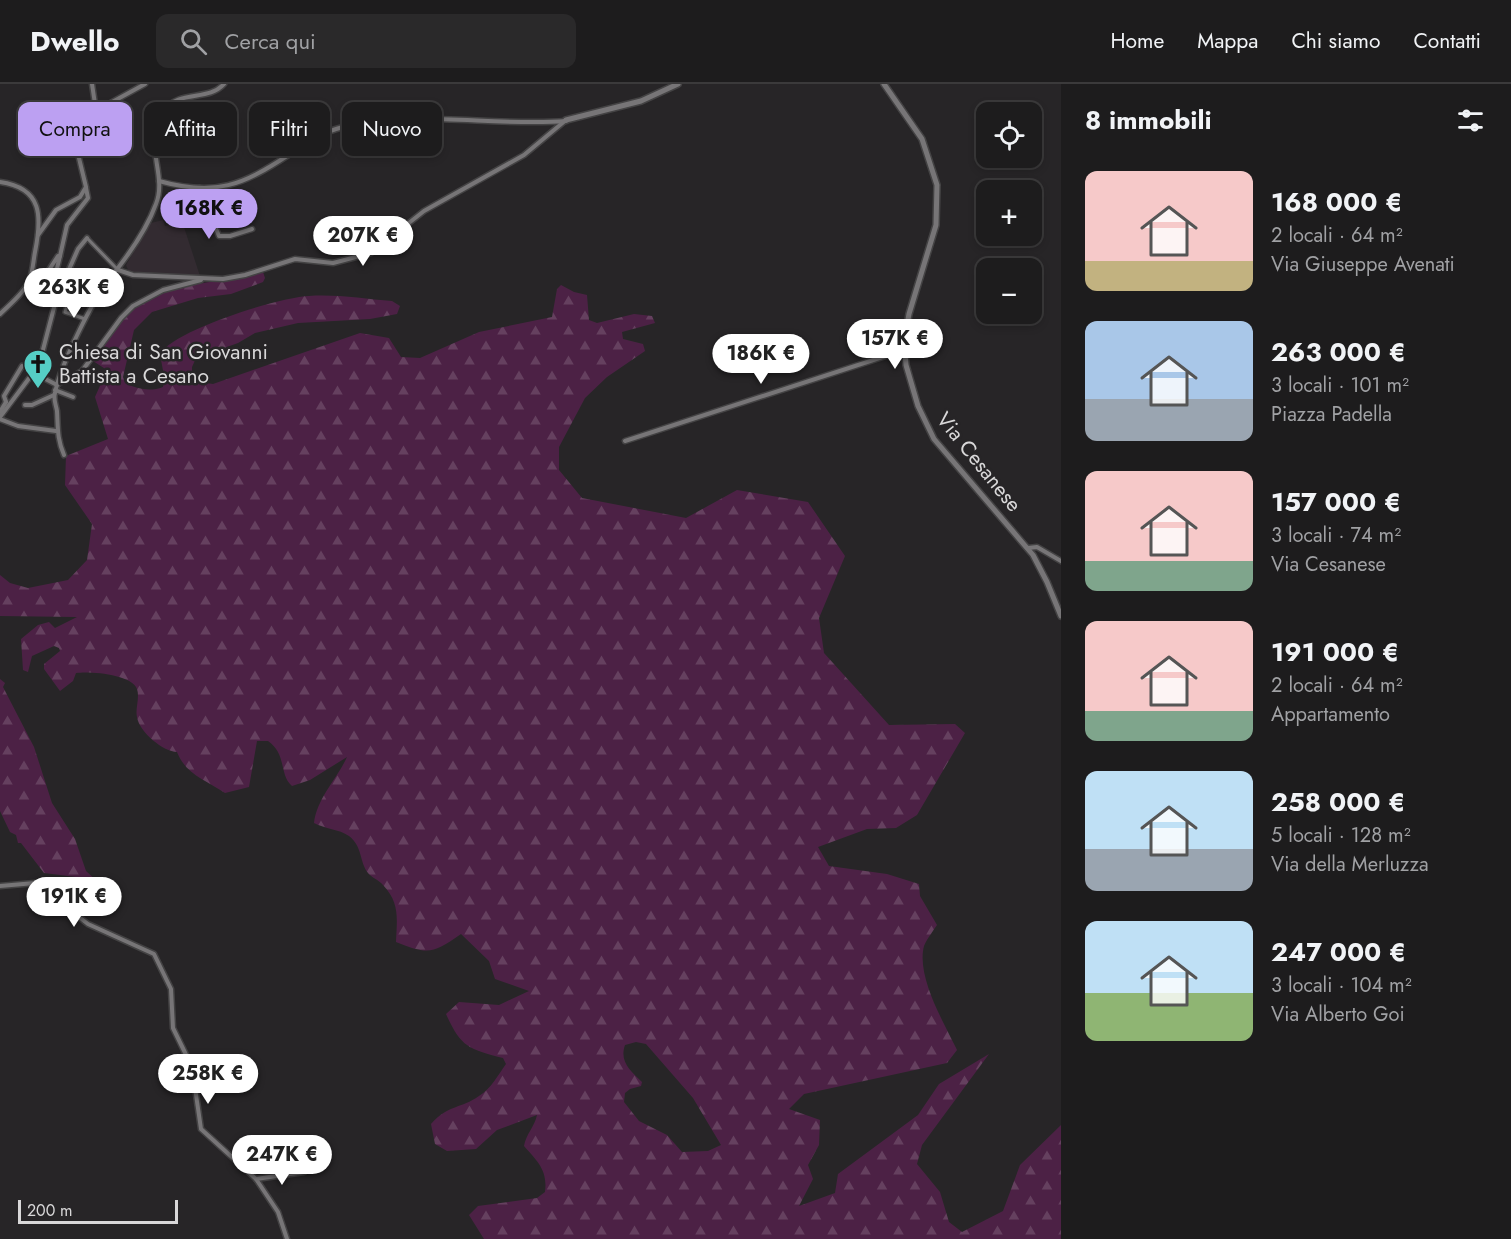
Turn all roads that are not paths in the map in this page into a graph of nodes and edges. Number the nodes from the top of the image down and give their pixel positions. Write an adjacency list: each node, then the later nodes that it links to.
1 (92, 84): 6 (street)
2 (146, 84): 7 (street)
3 (224, 84): 10 (street)
4 (678, 84): 8 (street)
5 (884, 84): 25 (street, Via Cesanese)
6 (96, 102)
7 (112, 102)
8 (566, 120): 13 (street); 20 (street)
9 (78, 156): 12 (street)
10 (159, 181): 13 (street); 18 (street)
11 (0, 182): 15 (street)
12 (86, 187): 15 (street); 17 (street)
13 (198, 188): 14 (street)
14 (252, 229)
15 (38, 236): 21 (street)
16 (87, 238): 18 (street); 19 (street)
17 (60, 256): 19 (street); 21 (street)
18 (118, 270): 20 (street); 24 (street)
19 (67, 274): 27 (street)
20 (204, 280): 28 (street)
21 (28, 285): 23 (street)
22 (69, 299): 24 (street)
23 (0, 314)
24 (87, 319): 28 (street)
25 (904, 351): 36 (street); 38 (street, Via Cesanese)
26 (22, 366): 31 (street)
27 (33, 373): 28 (street); 31 (street)
28 (57, 385): 29 (street)
29 (55, 393): 30 (street); 32 (street); 35 (street)
30 (74, 397)
31 (7, 403): 33 (street); 34 (street)
32 (25, 405)
33 (0, 412)
34 (0, 418): 35 (street)
35 (56, 431): 37 (street)
36 (626, 441)
37 (64, 455)
38 (1028, 548): 39 (street); 40 (street, Via Cesanese)
39 (1061, 561)
40 (1061, 616)
41 (0, 886): 43 (street)
42 (304, 1172): 43 (street)
43 (256, 1179): 44 (street)
44 (287, 1239)

